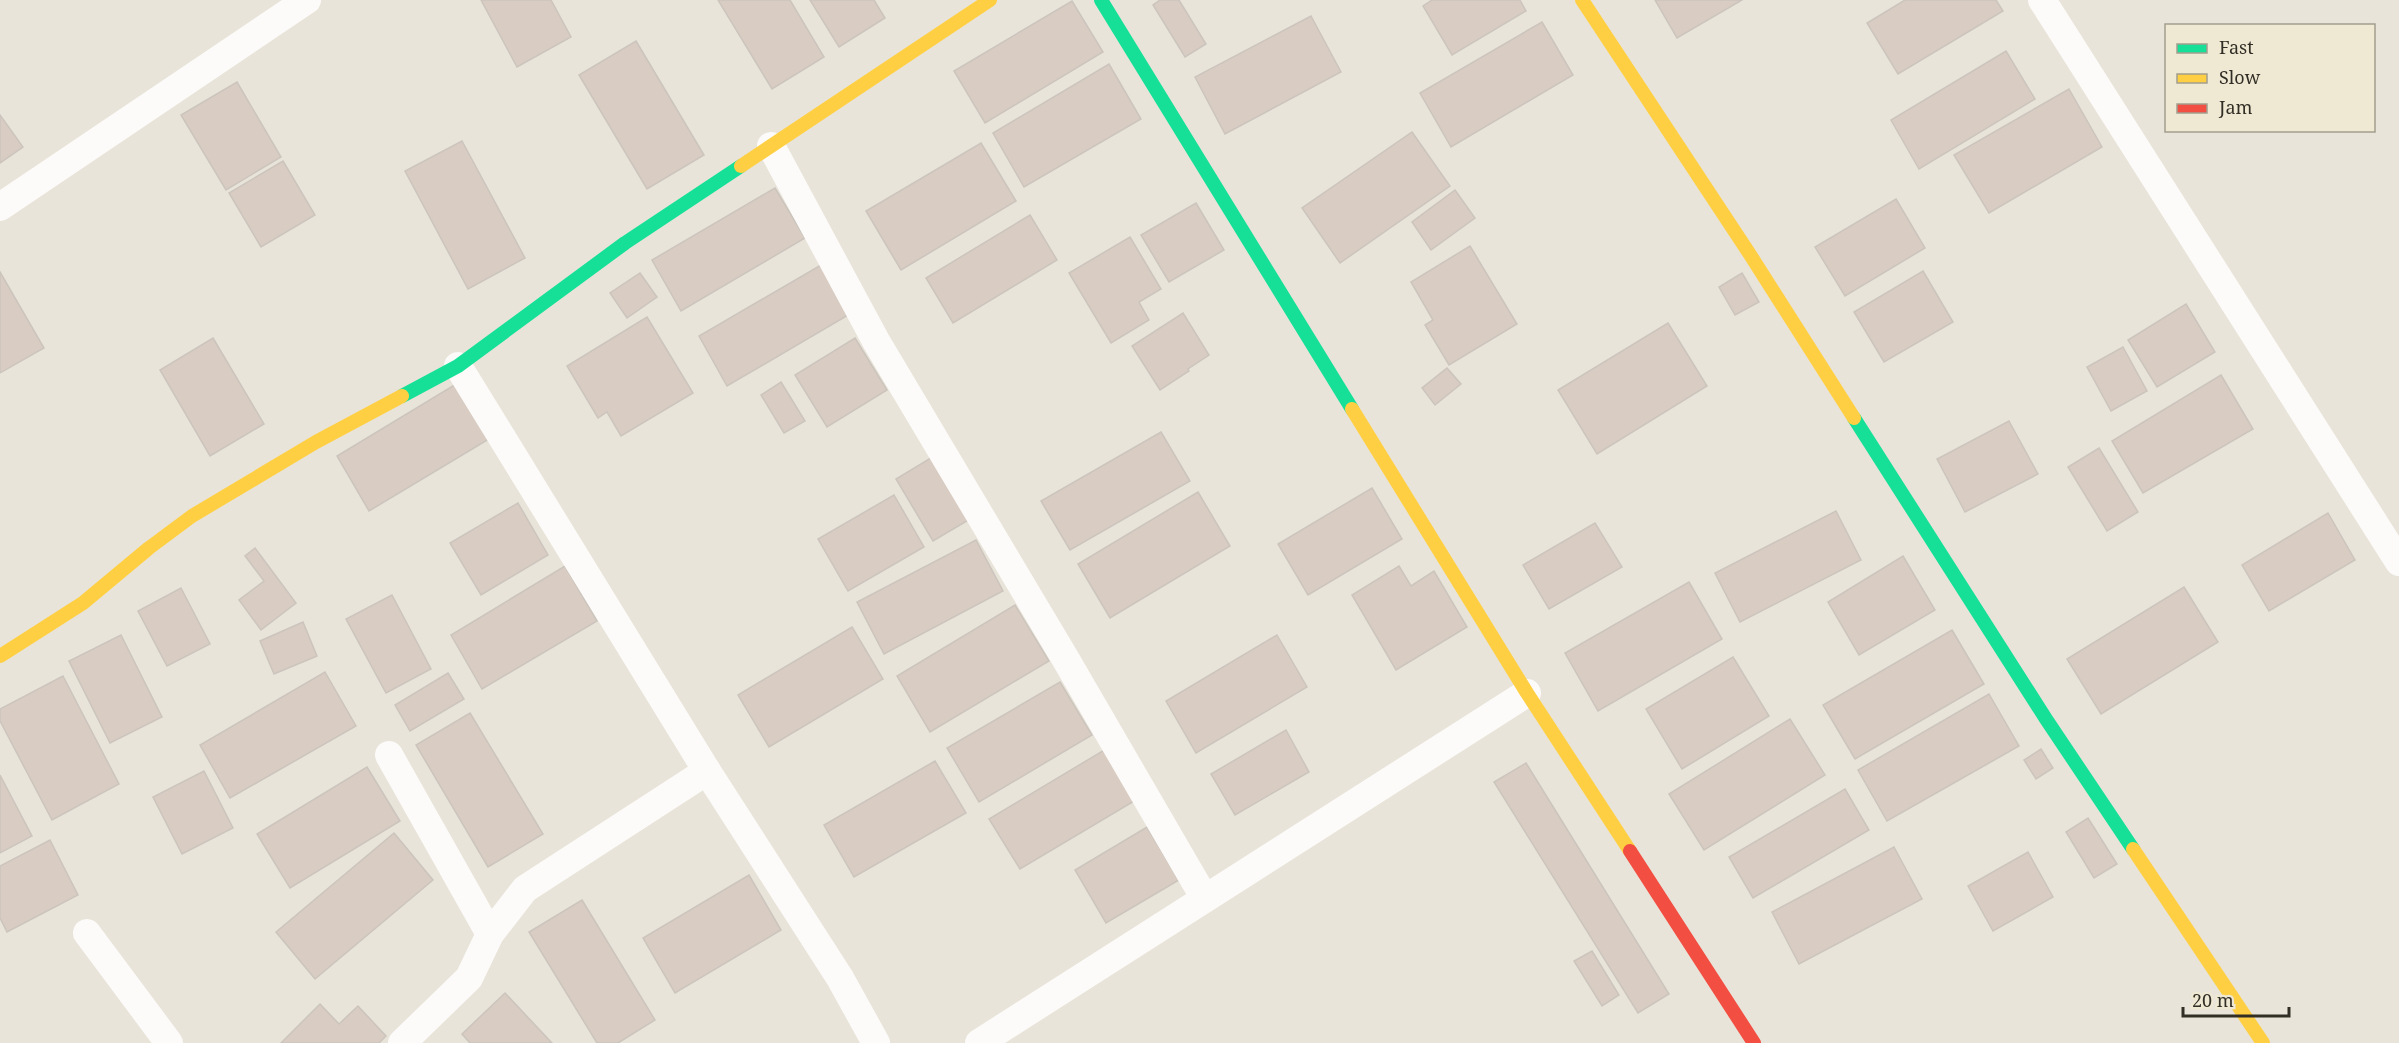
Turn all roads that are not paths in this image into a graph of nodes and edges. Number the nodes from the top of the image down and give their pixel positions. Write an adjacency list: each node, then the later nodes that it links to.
1 (307, 0): 7 (street)
2 (990, 0): 6 (street)
3 (1101, 0): 11 (street)
4 (1582, 0): 22 (street)
5 (2042, 0): 9 (street)
6 (771, 146): 8 (street); 14 (street)
7 (0, 207)
8 (458, 366): 10 (street); 13 (street)
9 (2399, 562)
10 (0, 656)
11 (1527, 693): 14 (street); 21 (street)
12 (389, 755): 16 (street)
13 (707, 771): 16 (street); 19 (street)
14 (1204, 897): 20 (street)
15 (87, 933): 17 (street)
16 (490, 934): 18 (street)
17 (169, 1043)
18 (402, 1043)
19 (876, 1043)
20 (980, 1043)
21 (1755, 1043)
22 (2263, 1043)

